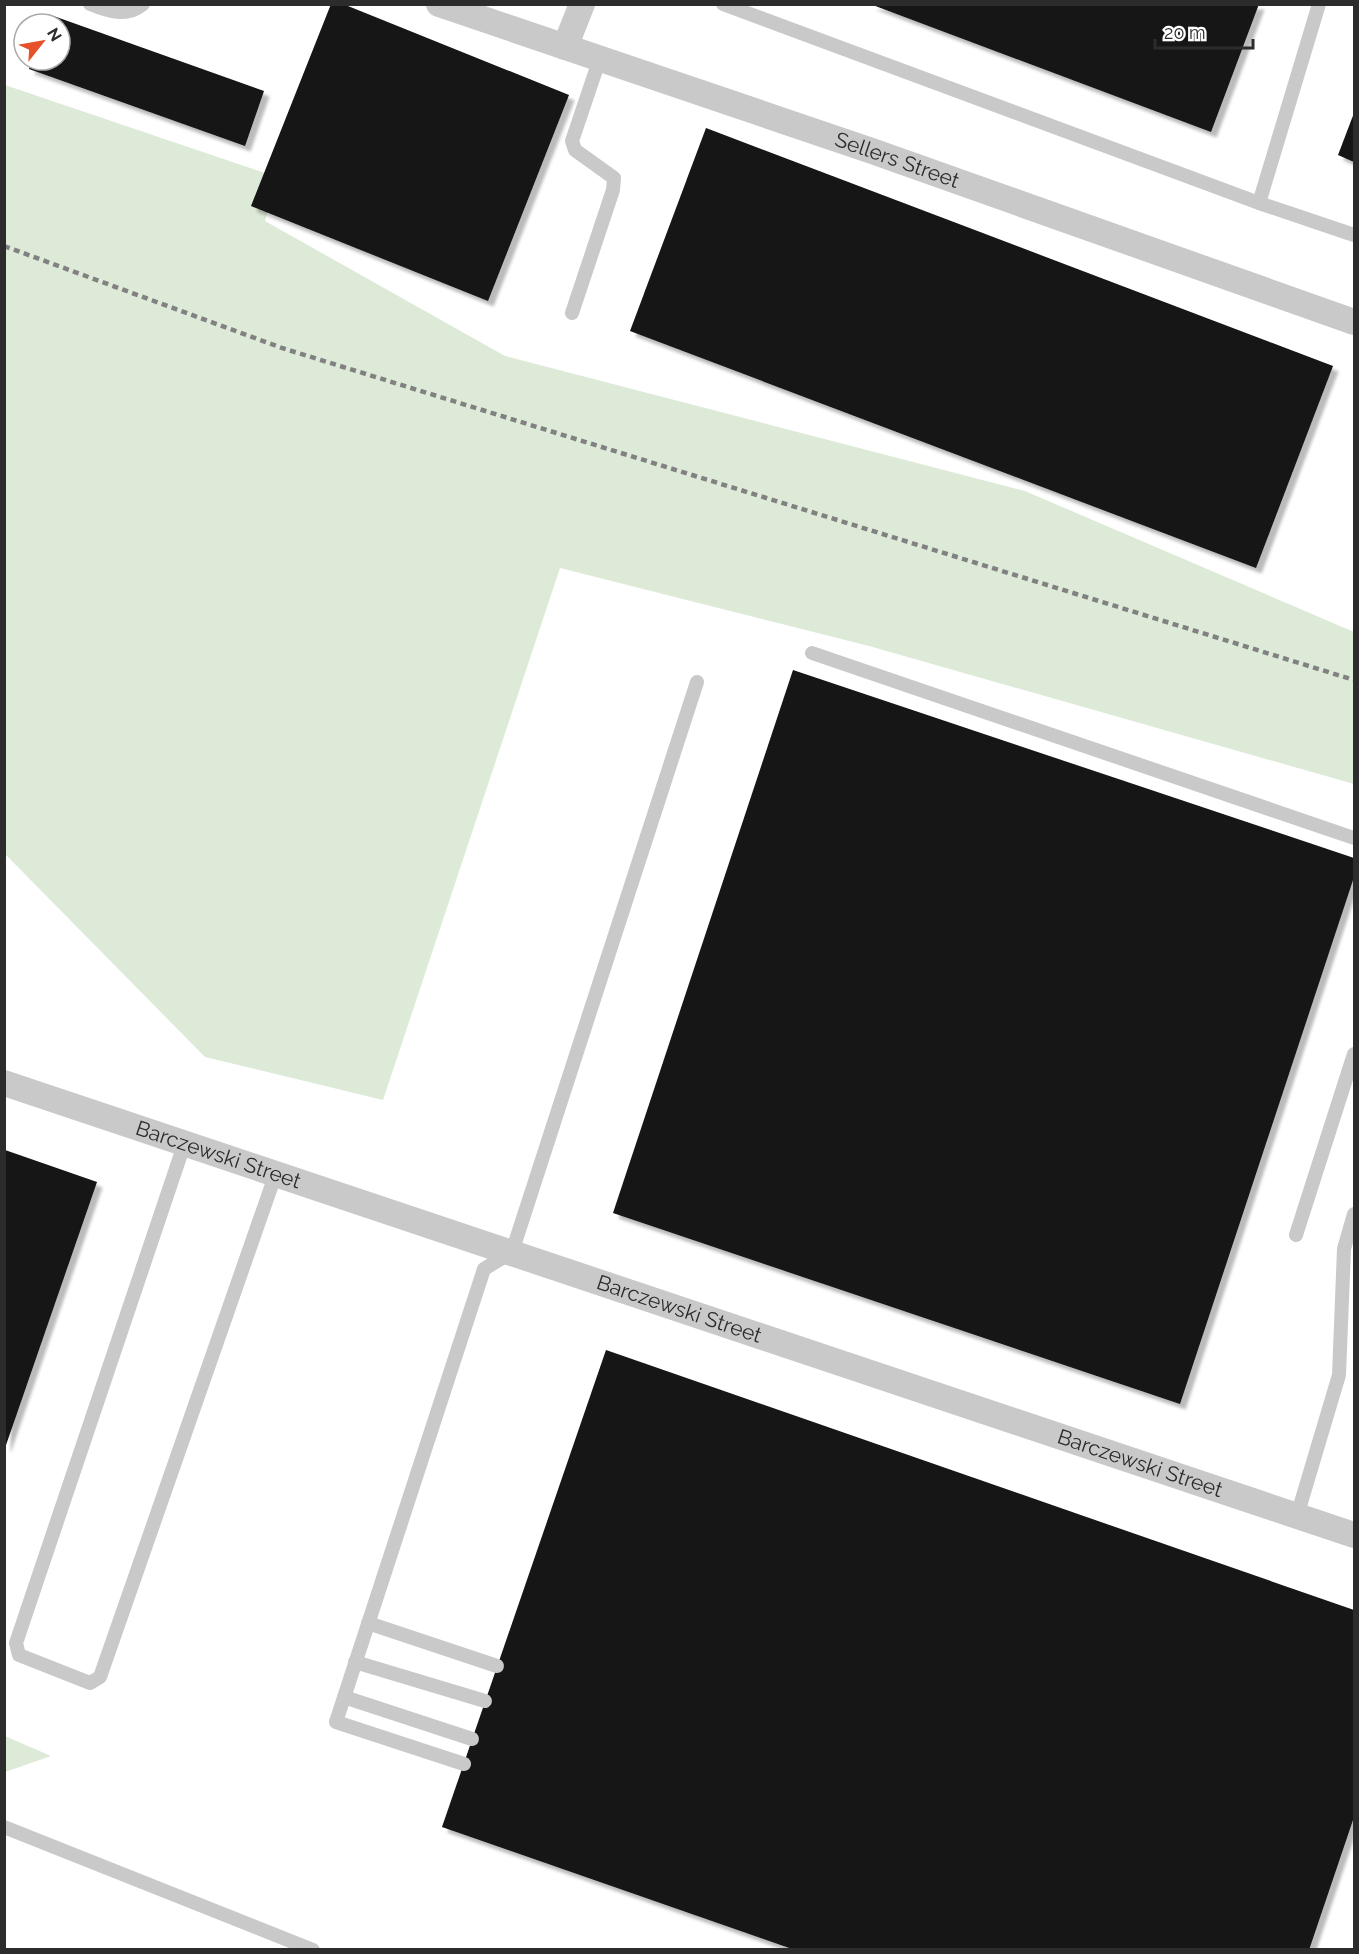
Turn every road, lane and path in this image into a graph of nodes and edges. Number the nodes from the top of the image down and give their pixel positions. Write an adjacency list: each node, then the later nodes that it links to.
1 (90, 4): 2 (lane)
2 (143, 4)
3 (439, 4): 7 (street, Sellers Street)
4 (582, 4): 7 (street)
5 (723, 4): 9 (lane)
6 (1319, 4): 9 (lane)
7 (566, 47): 8 (street, Sellers Street)
8 (600, 58): 11 (lane); 12 (street, Sellers Street)
9 (1259, 203): 10 (lane)
10 (1354, 235)
11 (572, 313)
12 (1354, 322)
13 (812, 653): 15 (lane)
14 (697, 682): 22 (lane)
15 (1354, 838)
16 (1354, 1054): 21 (lane)
17 (4, 1083): 18 (street, Barczewski Street)
18 (185, 1142): 19 (street, Barczewski Street); 19 (lane)
19 (276, 1173): 22 (street, Barczewski Street)
20 (1354, 1214): 23 (lane)
21 (1296, 1235)
22 (512, 1252): 23 (street, Barczewski Street); 25 (lane)
23 (1298, 1516): 24 (street, Barczewski Street)
24 (1354, 1535)
25 (368, 1623): 26 (lane); 27 (lane)
26 (355, 1662): 28 (lane); 29 (lane)
27 (497, 1666)
28 (344, 1697): 30 (lane); 31 (lane)
29 (485, 1701)
30 (472, 1739)
31 (464, 1764)
32 (4, 1827): 33 (lane)
33 (313, 1950)

